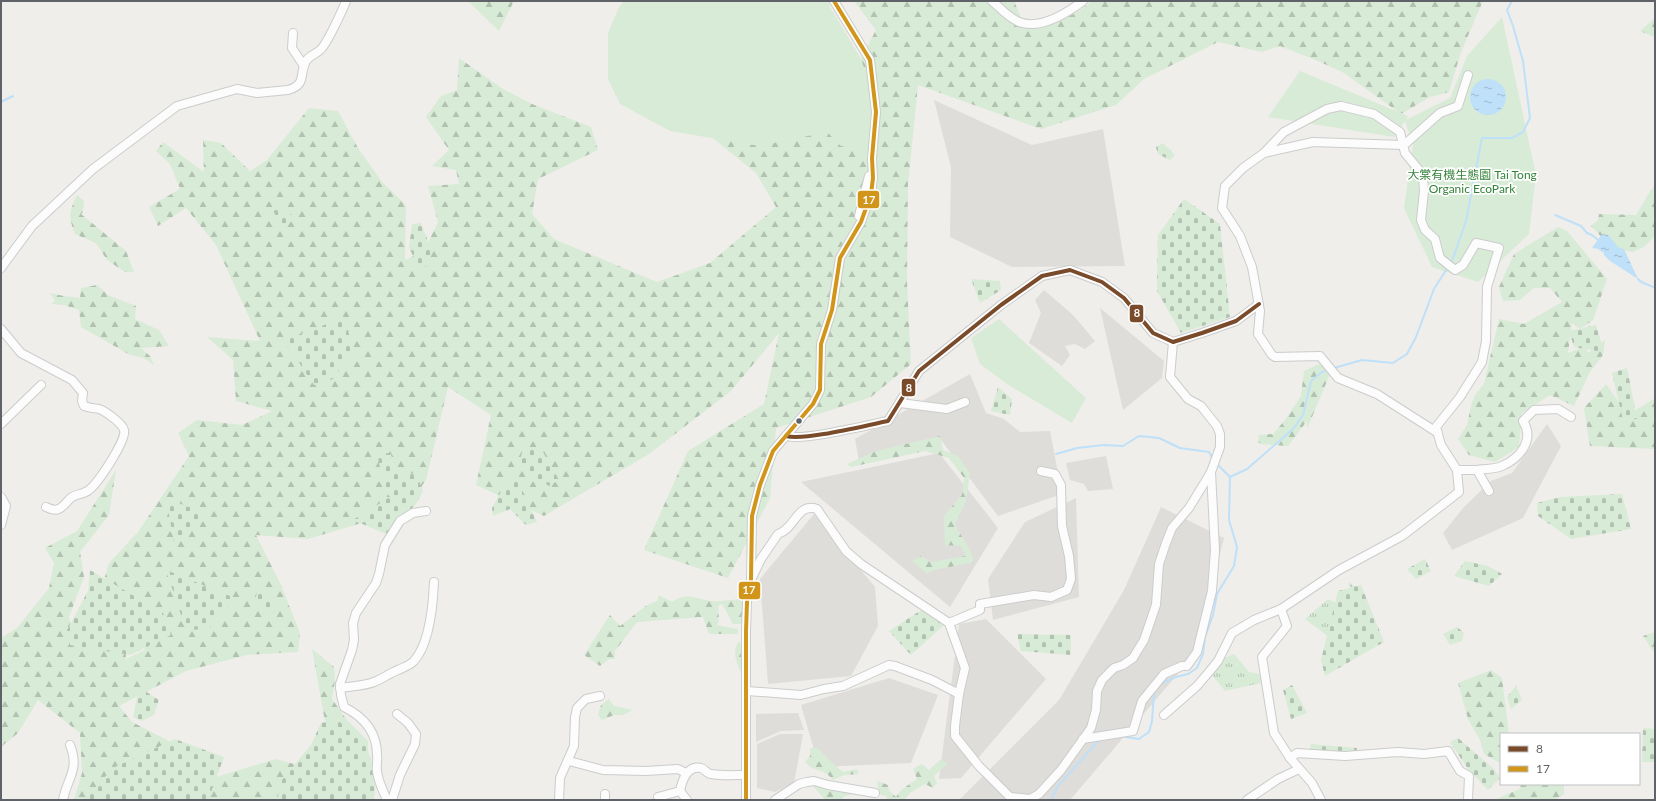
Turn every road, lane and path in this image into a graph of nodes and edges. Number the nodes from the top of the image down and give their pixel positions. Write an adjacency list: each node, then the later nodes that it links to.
1 (346, 1): 6 (street)
2 (834, 1): 18 (street)
3 (992, 1): 4 (street)
4 (1083, 1)
5 (293, 33): 6 (street)
6 (304, 66): 10 (street)
7 (1468, 75): 8 (street)
8 (1404, 145): 9 (street); 9 (street); 20 (street)
9 (1264, 153): 11 (street)
10 (1, 268)
11 (1259, 304): 13 (street); 20 (street)
12 (1, 330): 29 (street)
13 (1173, 342): 16 (street); 26 (street)
14 (40, 385): 19 (street)
15 (965, 402): 16 (street)
16 (900, 404): 22 (street)
17 (1571, 417): 24 (street)
18 (797, 423): 21 (street); 22 (street)
19 (1, 424)
20 (1438, 433): 23 (street)
21 (786, 436): 22 (street); 32 (street)
22 (804, 436)
23 (1457, 470): 24 (street); 34 (street)
24 (1477, 470): 27 (street)
25 (1041, 471): 35 (street)
26 (1211, 472): 42 (street); 42 (street)
27 (1489, 490)
28 (1, 497): 31 (street)
29 (46, 507)
30 (426, 511): 36 (street)
31 (1, 525)
32 (751, 580): 35 (street); 37 (street)
33 (434, 582): 36 (street)
34 (1281, 609): 41 (street); 44 (street)
35 (949, 623): 38 (street)
36 (340, 688): 54 (street)
37 (747, 691): 38 (street); 48 (street)
38 (959, 694): 52 (street)
39 (600, 696): 45 (street)
40 (397, 714): 55 (street)
41 (1164, 715)
42 (1083, 739): 52 (street)
43 (70, 745): 53 (street)
44 (1290, 758): 46 (street); 62 (street)
45 (569, 761): 47 (street); 56 (street)
46 (1299, 769): 60 (street); 61 (street)
47 (686, 773): 48 (street); 49 (street)
48 (746, 775): 58 (street)
49 (680, 791): 51 (street); 57 (street)
50 (875, 793): 59 (street)
51 (658, 795)
52 (1039, 797)
53 (63, 800)
54 (388, 800)
55 (392, 800)
56 (559, 800)
57 (687, 800)
58 (746, 800)
59 (775, 800)
60 (1247, 800)
61 (1321, 800)
62 (1468, 800)

